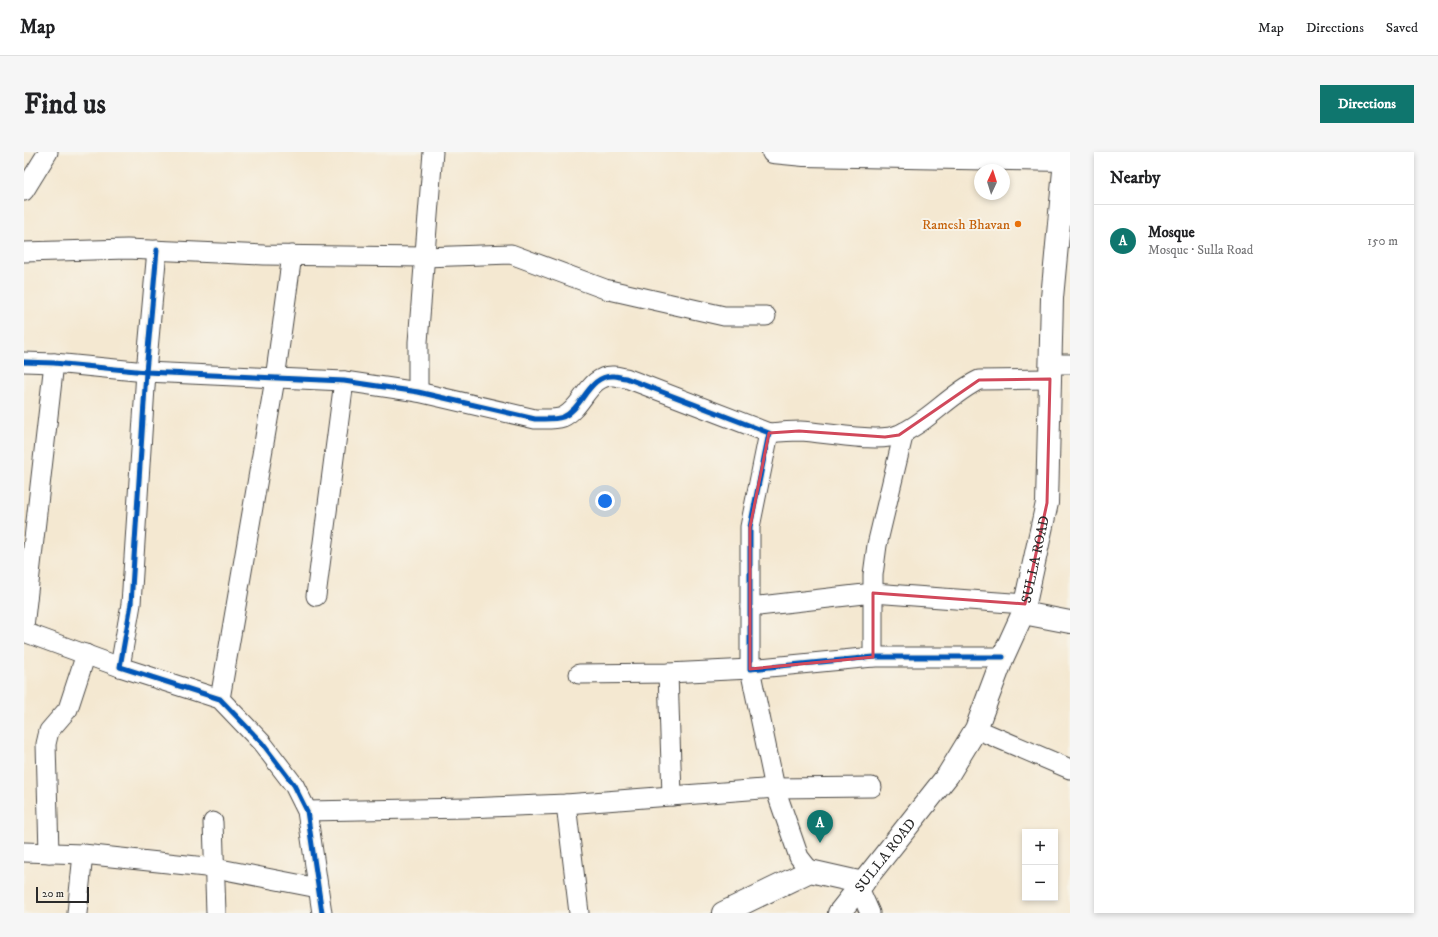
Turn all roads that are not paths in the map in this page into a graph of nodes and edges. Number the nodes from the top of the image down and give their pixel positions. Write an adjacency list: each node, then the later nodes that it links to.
1 (48, 152): 5 (street)
2 (433, 152): 10 (street)
3 (773, 152): 4 (main road)
4 (1067, 156): 6 (main road, SULLA ROAD)
5 (24, 191)
6 (1065, 218): 14 (main road, SULLA ROAD)
7 (157, 250): 8 (street); 9 (street); 15 (street)
8 (24, 252)
9 (292, 255): 10 (street); 16 (street)
10 (424, 258): 11 (street); 18 (street)
11 (766, 316)
12 (24, 362): 13 (street)
13 (54, 363): 15 (street); 26 (street)
14 (1057, 369): 19 (street); 24 (main road, SULLA ROAD)
15 (146, 372): 16 (street); 31 (street)
16 (275, 379): 17 (street); 35 (street)
17 (344, 381): 18 (street); 22 (street)
18 (418, 392): 20 (street)
19 (904, 432): 20 (street); 21 (street)
20 (769, 433): 23 (street)
21 (873, 593): 23 (street); 24 (street); 29 (street)
22 (316, 596)
23 (750, 607): 32 (street)
24 (1024, 608): 25 (main road); 30 (main road, SULLA ROAD)
25 (1070, 622)
26 (24, 627)
27 (24, 632): 28 (street)
28 (86, 654): 31 (street); 45 (street)
29 (873, 657): 30 (street); 32 (street)
30 (1003, 657): 36 (main road, SULLA ROAD)
31 (120, 667): 35 (street)
32 (750, 669): 33 (street); 39 (street)
33 (668, 673): 34 (street); 40 (street)
34 (579, 674)
35 (220, 698): 42 (street)
36 (976, 729): 37 (street); 49 (main road, SULLA ROAD)
37 (1070, 769)
38 (872, 787): 39 (street)
39 (775, 788): 40 (street); 48 (street)
40 (672, 796): 41 (street)
41 (566, 804): 42 (street); 54 (street)
42 (307, 810): 50 (street)
43 (213, 822): 47 (street)
44 (24, 852): 45 (street)
45 (49, 853): 46 (street)
46 (83, 854): 47 (street); 51 (street)
47 (215, 868): 50 (street); 52 (street)
48 (810, 871): 49 (main road); 55 (main road)
49 (861, 886): 56 (main road, SULLA ROAD); 57 (street)
50 (318, 888): 53 (street)
51 (77, 913)
52 (216, 913)
53 (322, 913)
54 (579, 913)
55 (723, 913)
56 (839, 913)
57 (870, 913)

